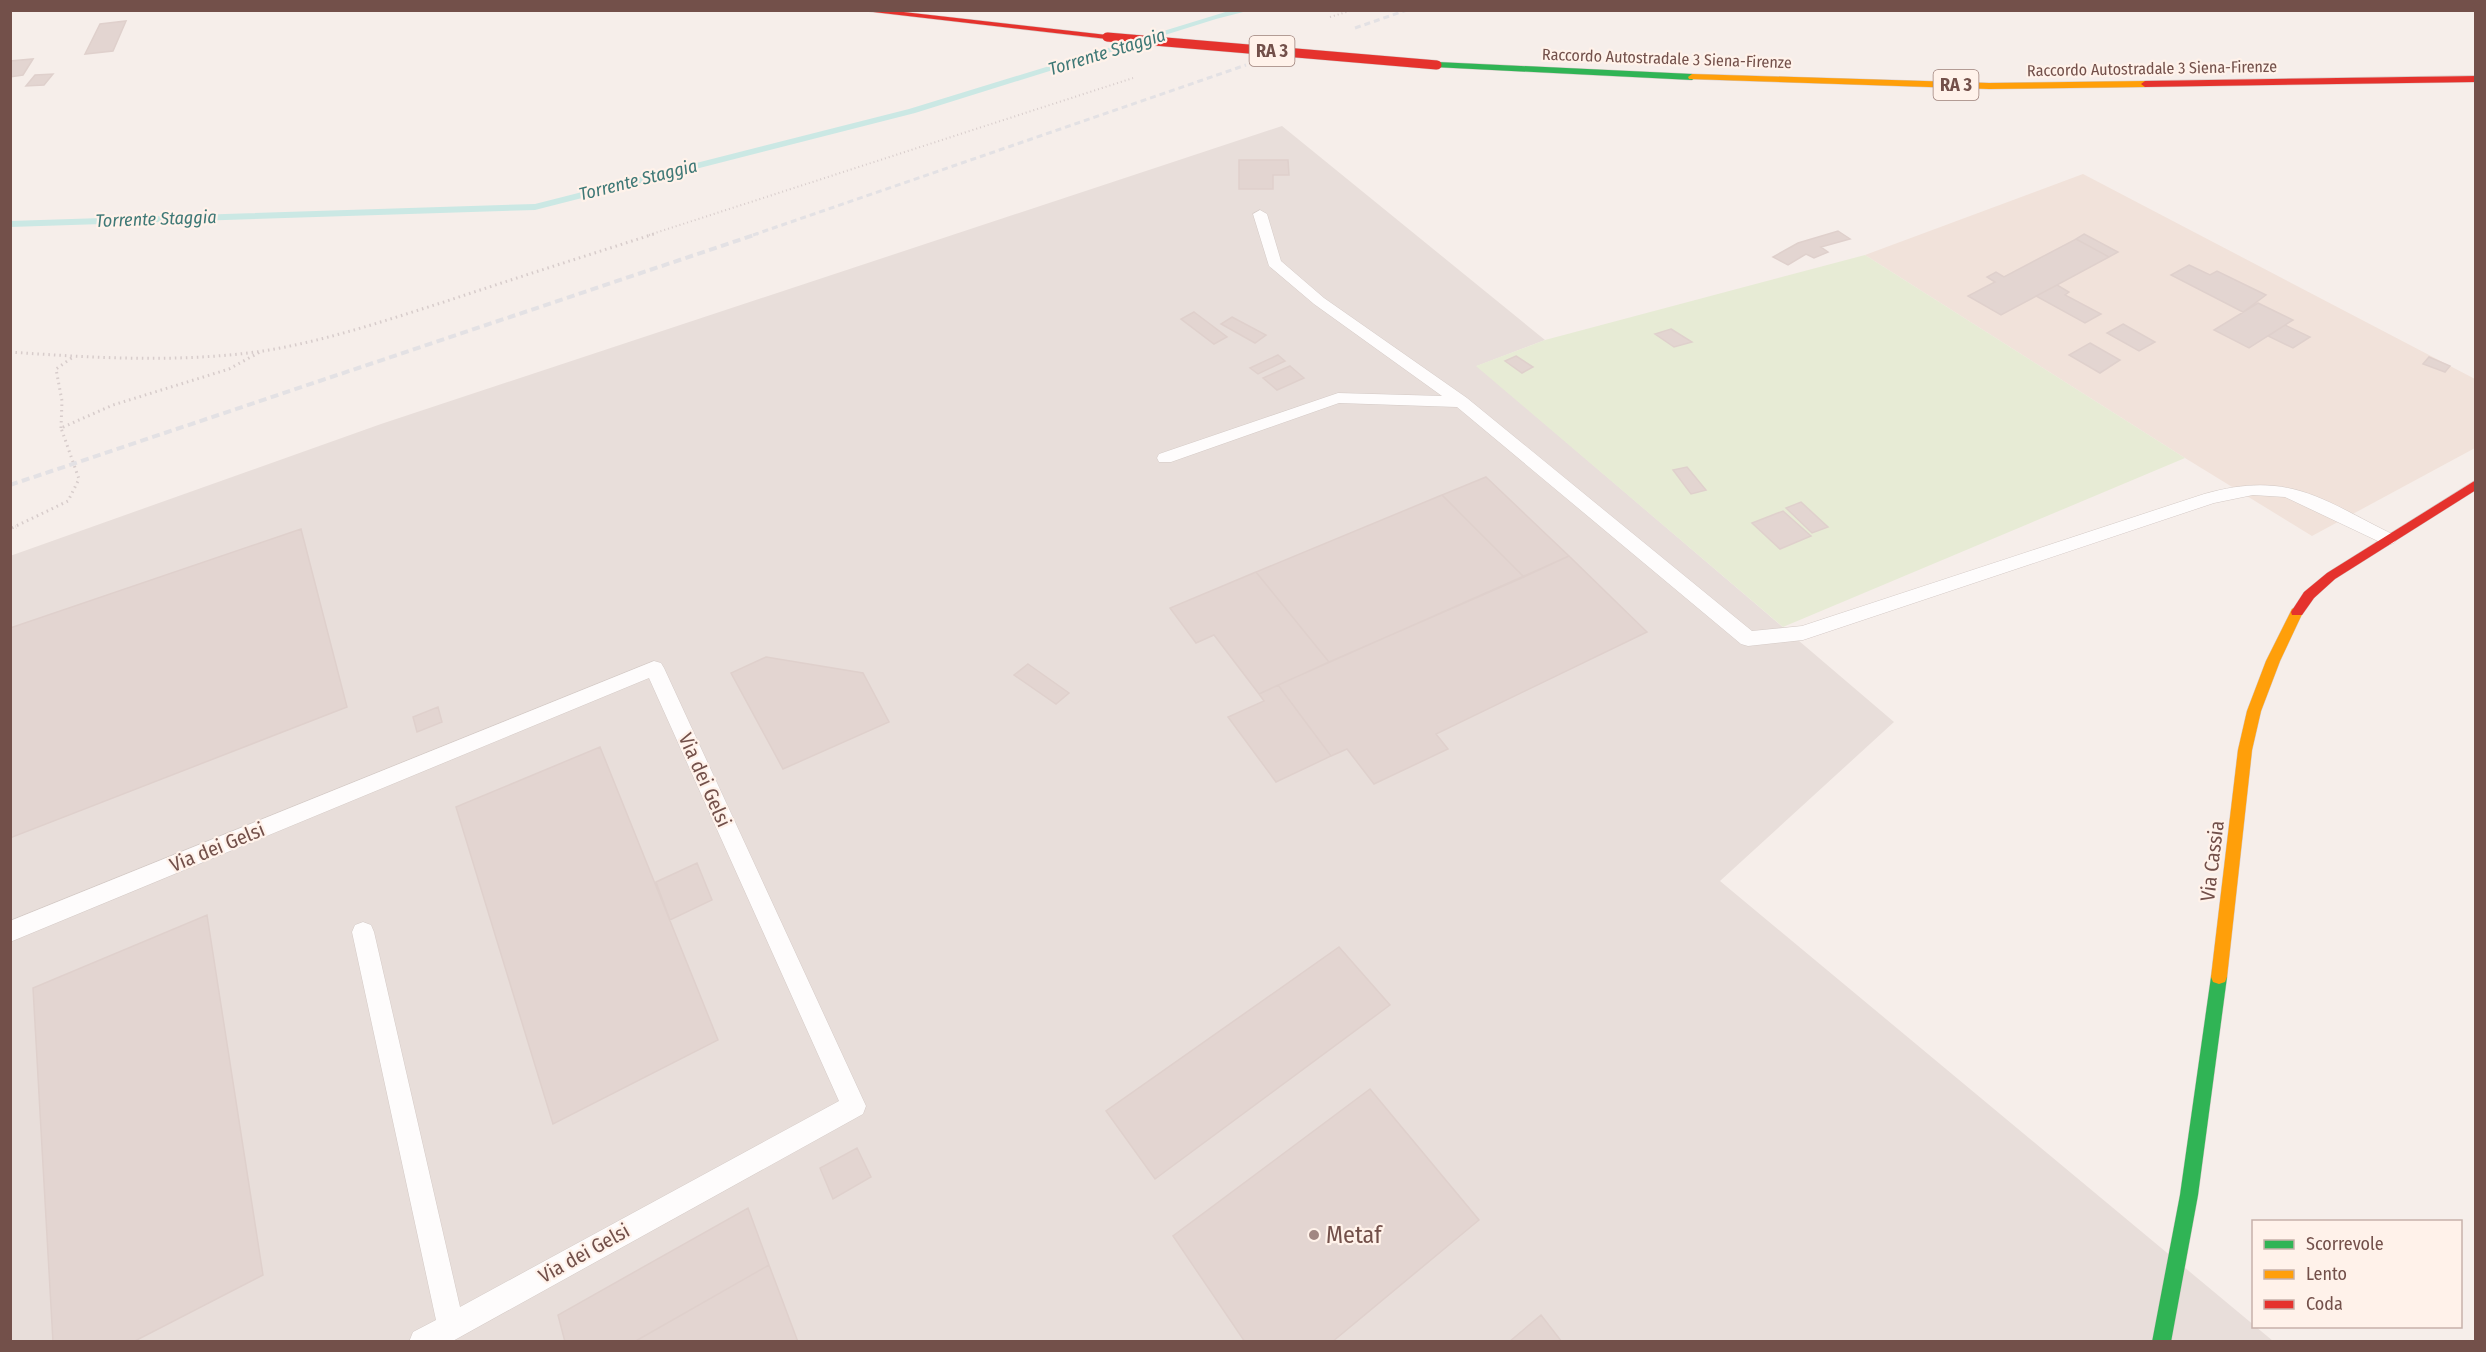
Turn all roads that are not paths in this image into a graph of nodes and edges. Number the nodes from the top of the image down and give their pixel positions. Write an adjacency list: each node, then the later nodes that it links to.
1 (860, 10): 2 (main road, Raccordo Autostradale 3 Siena-Firenze / RA 3, bridge)
2 (2475, 79)
3 (1260, 214): 4 (lane)
4 (1461, 402): 5 (lane); 7 (lane)
5 (1165, 458)
6 (2475, 484): 7 (main road, Via Cassia)
7 (2388, 539): 12 (main road, Via Cassia)
8 (10, 932): 10 (lane, Via dei Gelsi)
9 (363, 932): 10 (lane)
10 (451, 1326): 11 (lane, Via dei Gelsi)
11 (423, 1341)
12 (2161, 1341)

